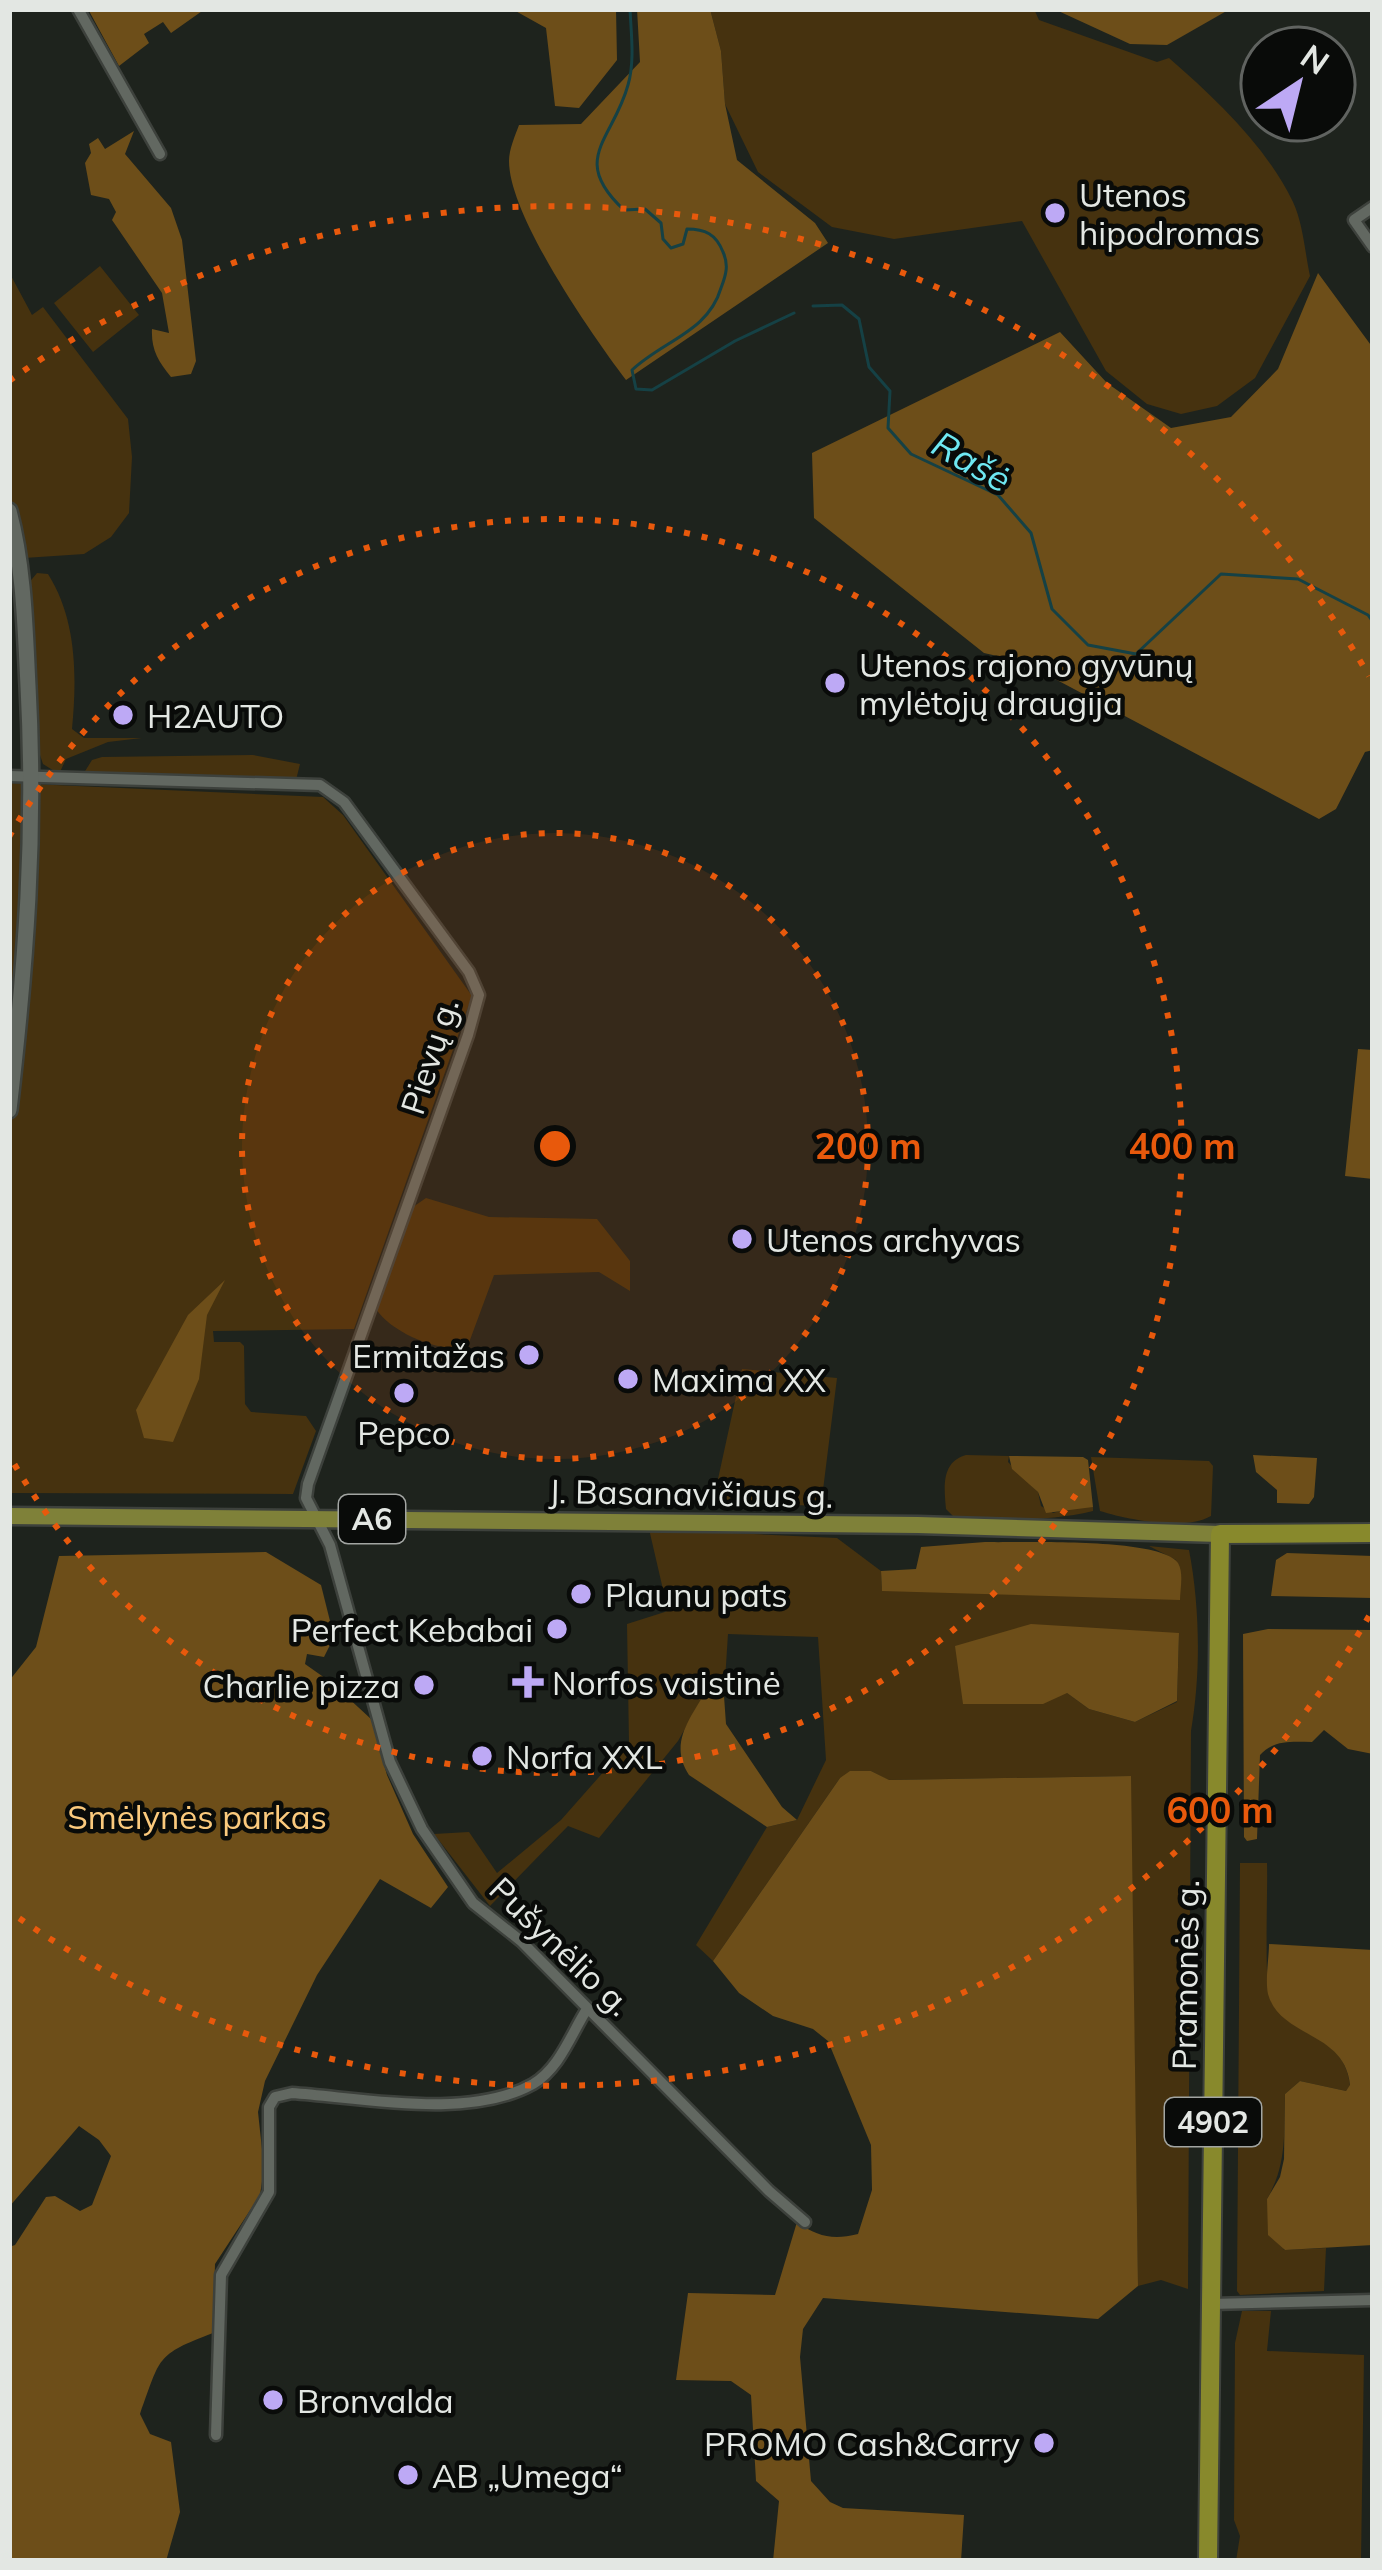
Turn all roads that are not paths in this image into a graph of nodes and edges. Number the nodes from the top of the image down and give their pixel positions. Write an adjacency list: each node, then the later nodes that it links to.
1 (78, 9): 2 (street)
2 (160, 154)
3 (1373, 207): 4 (street)
4 (1373, 248)
5 (9, 511): 7 (main road)
6 (9, 776): 7 (street)
7 (32, 778): 8 (main road); 10 (street, Pievų g.)
8 (9, 1110)
9 (9, 1516): 10 (main road, J. Basanavičiaus g. / A6)
10 (320, 1518): 12 (main road, J. Basanavičiaus g. / A6); 13 (street, Pušynėlio g.)
11 (1373, 1533): 12 (highway, J. Basanavičiaus g. / A6)
12 (1220, 1534): 16 (highway, Pramonės g. / 4902)
13 (587, 2008): 14 (street, Pušynėlio g.); 17 (street)
14 (805, 2222)
15 (1373, 2300): 16 (street)
16 (1211, 2304): 18 (highway, Pramonės g. / 4902)
17 (216, 2435)
18 (1208, 2561)

